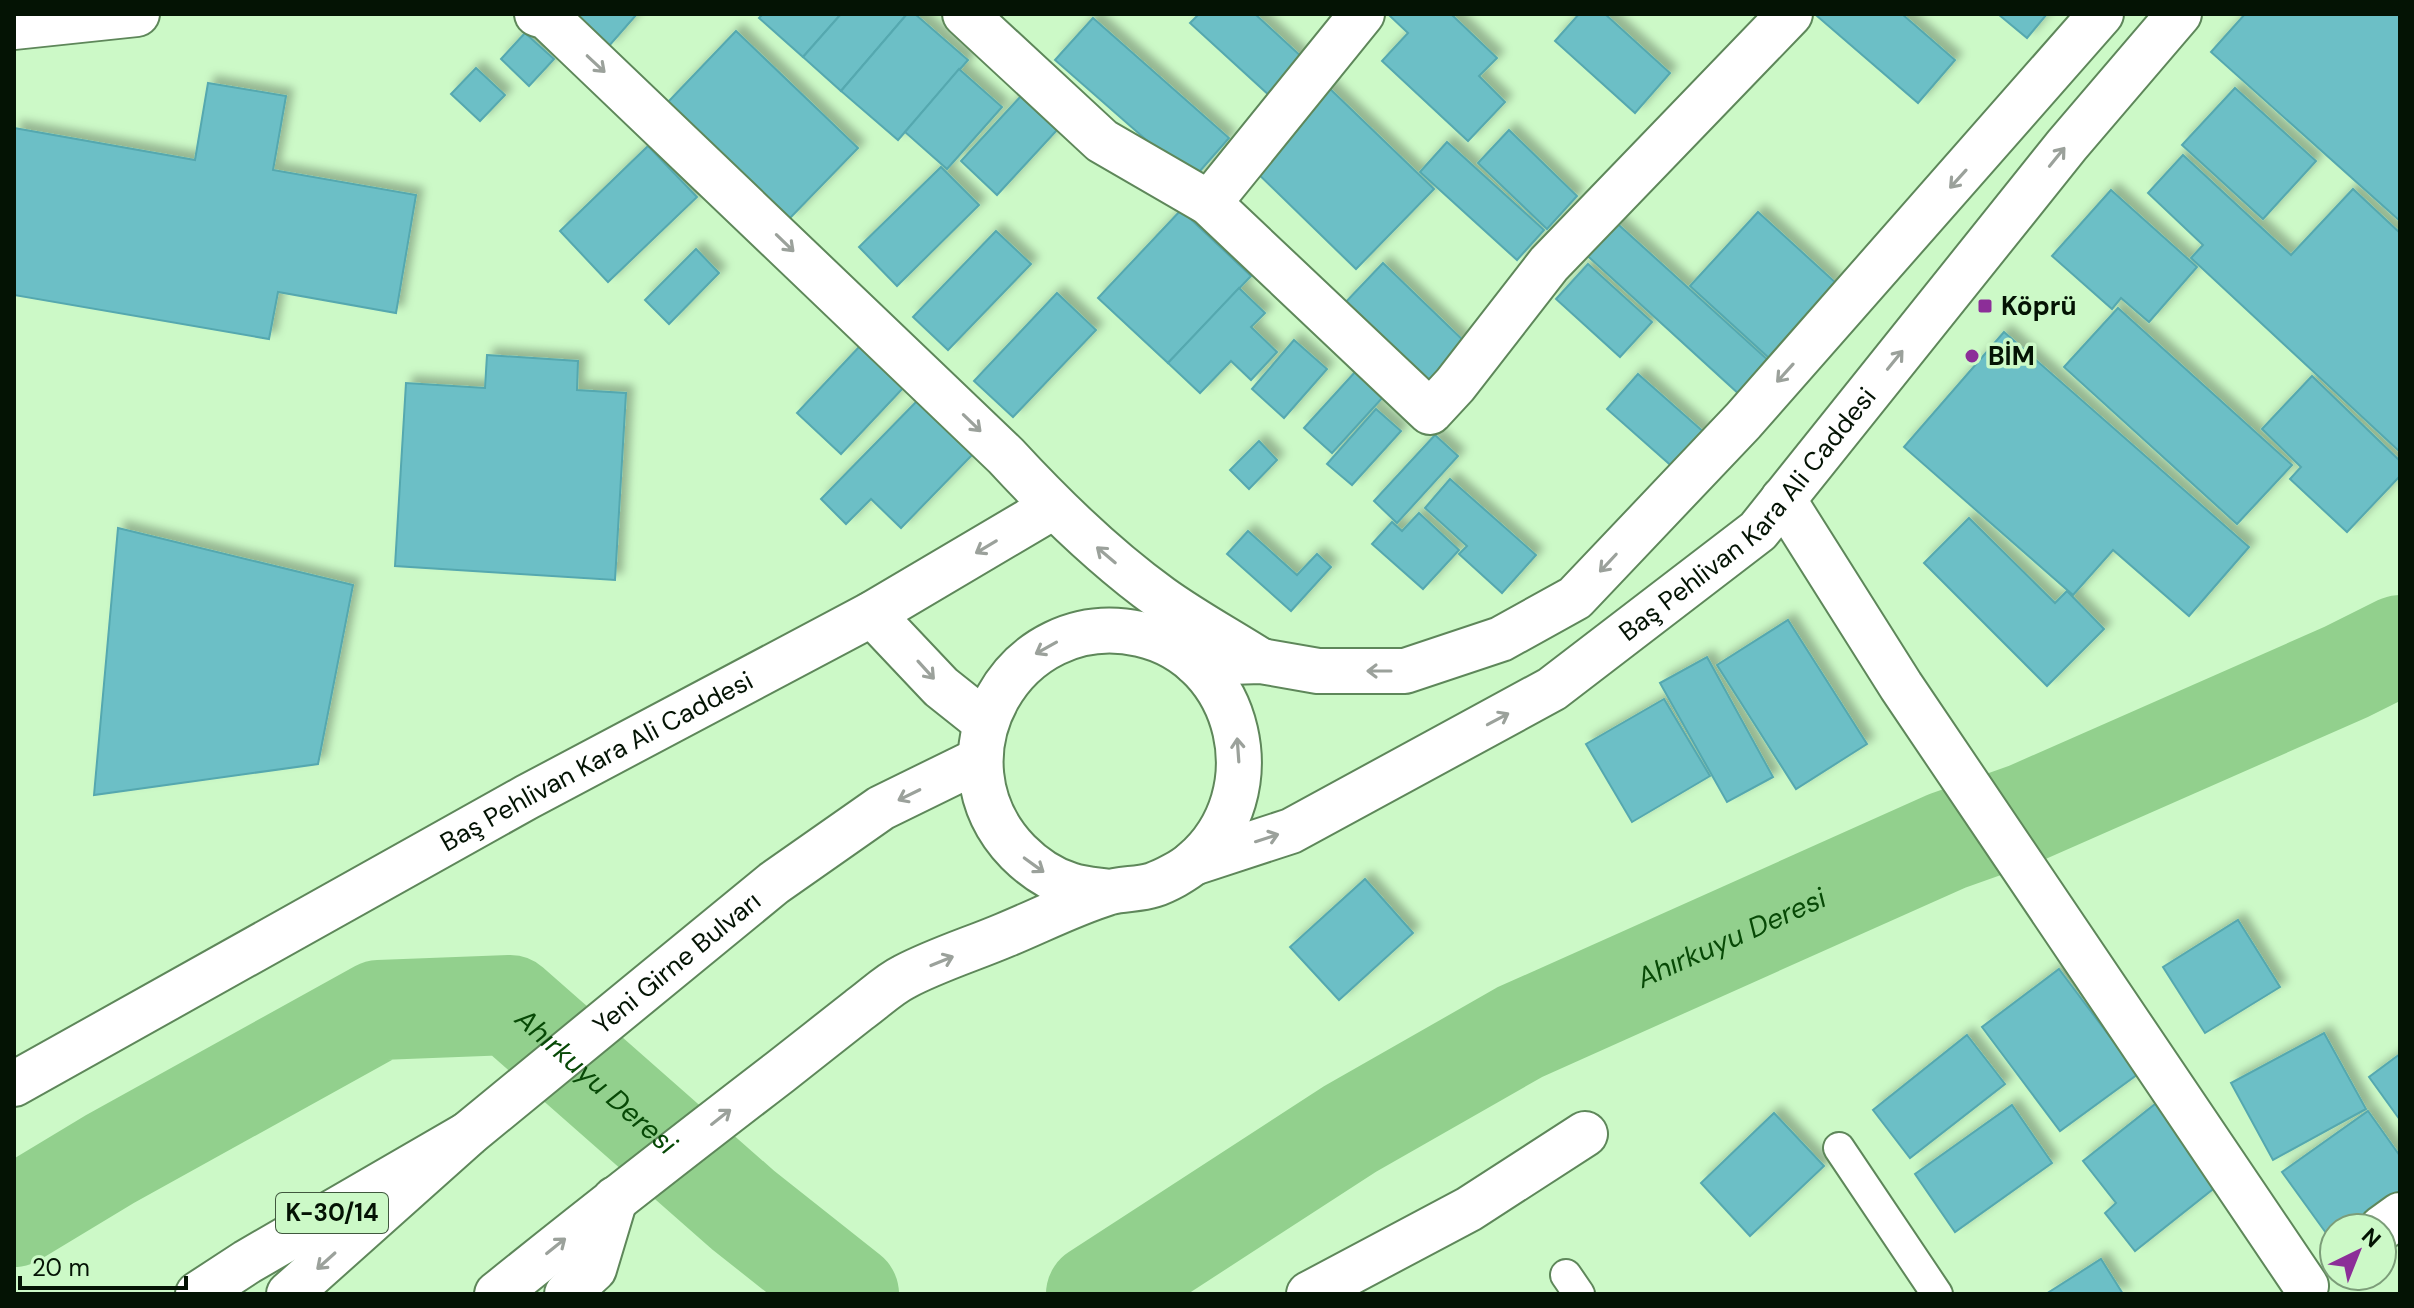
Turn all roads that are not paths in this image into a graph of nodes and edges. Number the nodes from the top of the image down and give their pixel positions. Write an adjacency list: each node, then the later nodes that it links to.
1 (137, 14): 8 (main road)
2 (537, 14): 11 (main road, one-way to 11)
3 (965, 14): 9 (main road)
4 (1362, 14): 9 (main road)
5 (1790, 14): 9 (main road)
6 (2101, 14): 15 (main road, one-way to 15)
7 (2179, 14): 10 (main road, Baş Pehlivan Kara Ali Caddesi, one-way to 7)
8 (14, 27)
9 (1209, 203)
10 (1783, 499): 17 (main road, Baş Pehlivan Kara Ali Caddesi, one-way to 10); 24 (main road)
11 (1053, 507): 12 (main road, one-way to 11); 13 (main road, Baş Pehlivan Kara Ali Caddesi, one-way to 13)
12 (1162, 599): 14 (main road); 15 (main road)
13 (872, 614): 16 (main road, one-way to 16); 19 (main road, Baş Pehlivan Kara Ali Caddesi)
14 (1186, 656): 15 (main road); 16 (main road, one-way to 16); 17 (main road, one-way to 14)
15 (1261, 661)
16 (982, 741): 18 (main road, one-way to 18); 20 (main road, Yeni Girne Bulvarı, one-way to 20)
17 (1193, 863): 18 (main road)
18 (1109, 892): 23 (main road, one-way to 18)
19 (14, 1084)
20 (468, 1134): 25 (main road, K-30/14); 26 (main road, Yeni Girne Bulvarı, one-way to 26)
21 (1585, 1134): 29 (main road)
22 (1839, 1148): 30 (lane)
23 (615, 1199): 27 (main road, one-way to 23); 28 (main road)
24 (2312, 1282)
25 (198, 1294)
26 (289, 1294)
27 (497, 1294)
28 (567, 1294)
29 (1309, 1294)
30 (1937, 1294)

